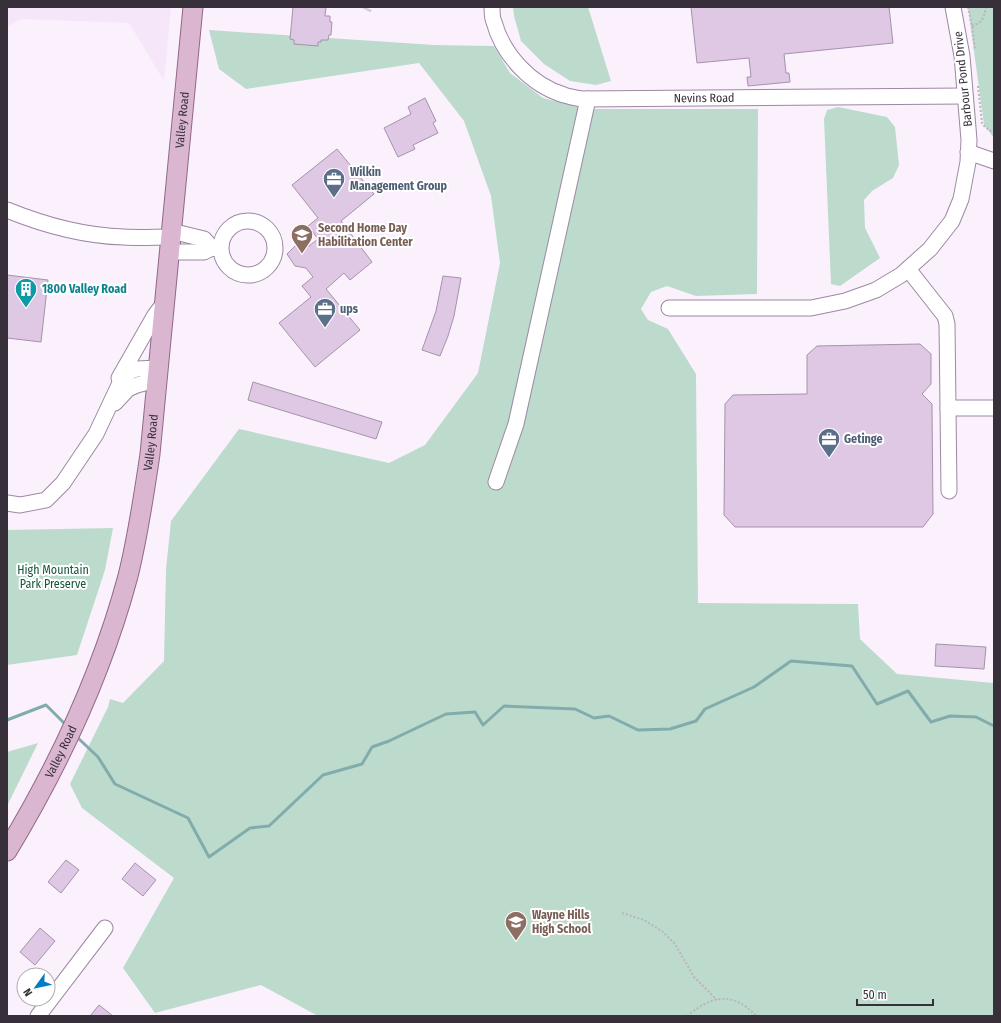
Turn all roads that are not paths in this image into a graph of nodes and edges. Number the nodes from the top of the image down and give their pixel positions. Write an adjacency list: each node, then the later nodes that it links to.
1 (193, 7): 9 (main road, Valley Road)
2 (492, 7): 5 (street, Nevins Road)
3 (953, 7): 4 (street, Barbour Pond Drive)
4 (965, 96): 5 (street, Nevins Road); 6 (street, Barbour Pond Drive)
5 (588, 99): 17 (street)
6 (968, 152): 7 (street); 10 (street, Barbour Pond Drive)
7 (994, 161)
8 (7, 210): 9 (street)
9 (170, 240): 9 (street); 11 (main road, Valley Road)
10 (908, 269): 12 (street, Barbour Pond Drive); 14 (street)
11 (165, 302): 13 (main road, Valley Road); 16 (street)
12 (669, 308)
13 (157, 374): 16 (street); 20 (main road, Valley Road)
14 (948, 408): 15 (street); 18 (street)
15 (994, 408)
16 (106, 413): 19 (street)
17 (496, 482)
18 (949, 491)
19 (7, 504)
20 (7, 851)
21 (105, 928): 22 (street)
22 (38, 1016)

